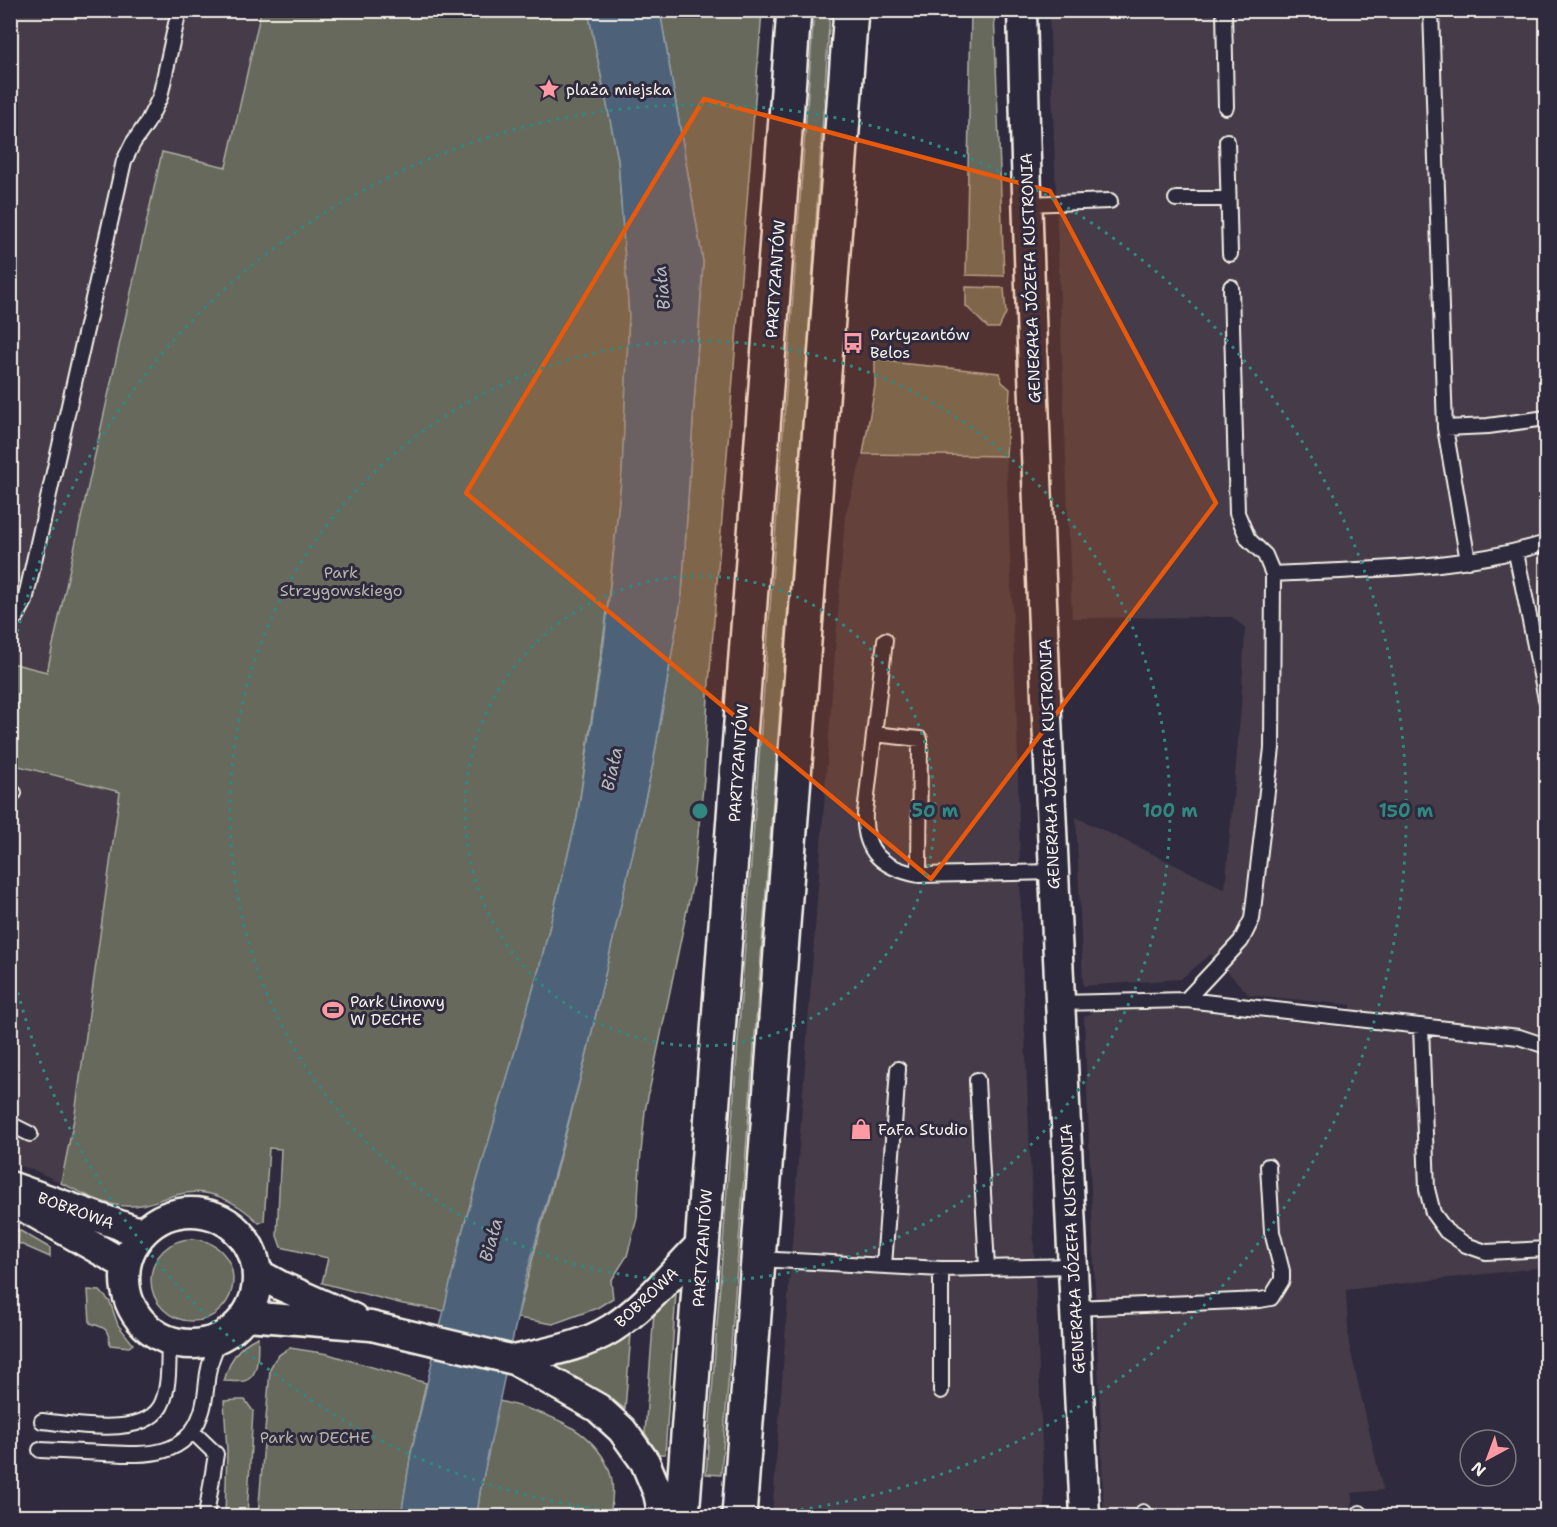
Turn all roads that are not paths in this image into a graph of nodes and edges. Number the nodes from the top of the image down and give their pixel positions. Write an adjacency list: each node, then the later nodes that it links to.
1 (179, 10): 21 (lane)
2 (794, 10): 39 (main road, PARTYZANTÓW)
3 (851, 10): 41 (main road)
4 (1022, 10): 12 (street, GENERAŁA JÓZEFA KUSTRONIA)
5 (1224, 10): 7 (lane)
6 (1431, 10): 16 (lane)
7 (1226, 107)
8 (1227, 141): 10 (lane)
9 (1176, 199): 10 (lane)
10 (1228, 199): 13 (lane)
11 (1110, 201): 12 (lane)
12 (1026, 204): 25 (street, GENERAŁA JÓZEFA KUSTRONIA)
13 (1230, 254)
14 (1232, 287): 20 (lane)
15 (1546, 418): 16 (lane)
16 (1445, 428): 19 (lane)
17 (1546, 543): 18 (lane)
18 (1516, 553): 19 (lane); 23 (lane)
19 (1468, 561): 20 (lane)
20 (1273, 574): 27 (lane)
21 (10, 621)
22 (885, 640): 24 (lane)
23 (1546, 699)
24 (874, 734): 26 (lane); 26 (lane)
25 (1054, 873): 26 (lane); 28 (street, GENERAŁA JÓZEFA KUSTRONIA)
26 (919, 875)
27 (1186, 1000): 28 (lane); 29 (lane)
28 (1059, 1004): 44 (street, GENERAŁA JÓZEFA KUSTRONIA)
29 (1421, 1026): 30 (lane); 40 (lane)
30 (1546, 1046)
31 (898, 1069): 43 (lane)
32 (977, 1080): 45 (lane)
33 (10, 1124): 34 (lane)
34 (30, 1134)
35 (1268, 1166): 48 (lane)
36 (10, 1186): 38 (street, BOBROWA)
37 (10, 1200): 42 (street, BOBROWA)
38 (142, 1233): 42 (street); 47 (street)
39 (702, 1243): 53 (street, BOBROWA); 60 (main road, PARTYZANTÓW)
40 (1546, 1250)
41 (758, 1259): 43 (lane); 61 (main road)
42 (126, 1265): 52 (street)
43 (884, 1266): 46 (lane)
44 (1073, 1266): 45 (lane); 48 (street, GENERAŁA JÓZEFA KUSTRONIA)
45 (987, 1268): 46 (lane)
46 (941, 1269): 54 (lane)
47 (258, 1273): 49 (street); 50 (street, BOBROWA)
48 (1075, 1308): 62 (street, GENERAŁA JÓZEFA KUSTRONIA)
49 (246, 1316): 50 (street, BOBROWA); 51 (street)
50 (371, 1326): 53 (street, BOBROWA)
51 (220, 1338): 52 (street); 56 (lane)
52 (169, 1340): 55 (lane)
53 (514, 1360): 59 (street, BOBROWA)
54 (941, 1391)
55 (42, 1421)
56 (192, 1431): 57 (lane); 58 (lane)
57 (40, 1450)
58 (206, 1516)
59 (663, 1516)
60 (682, 1516)
61 (739, 1516)
62 (1085, 1516)

